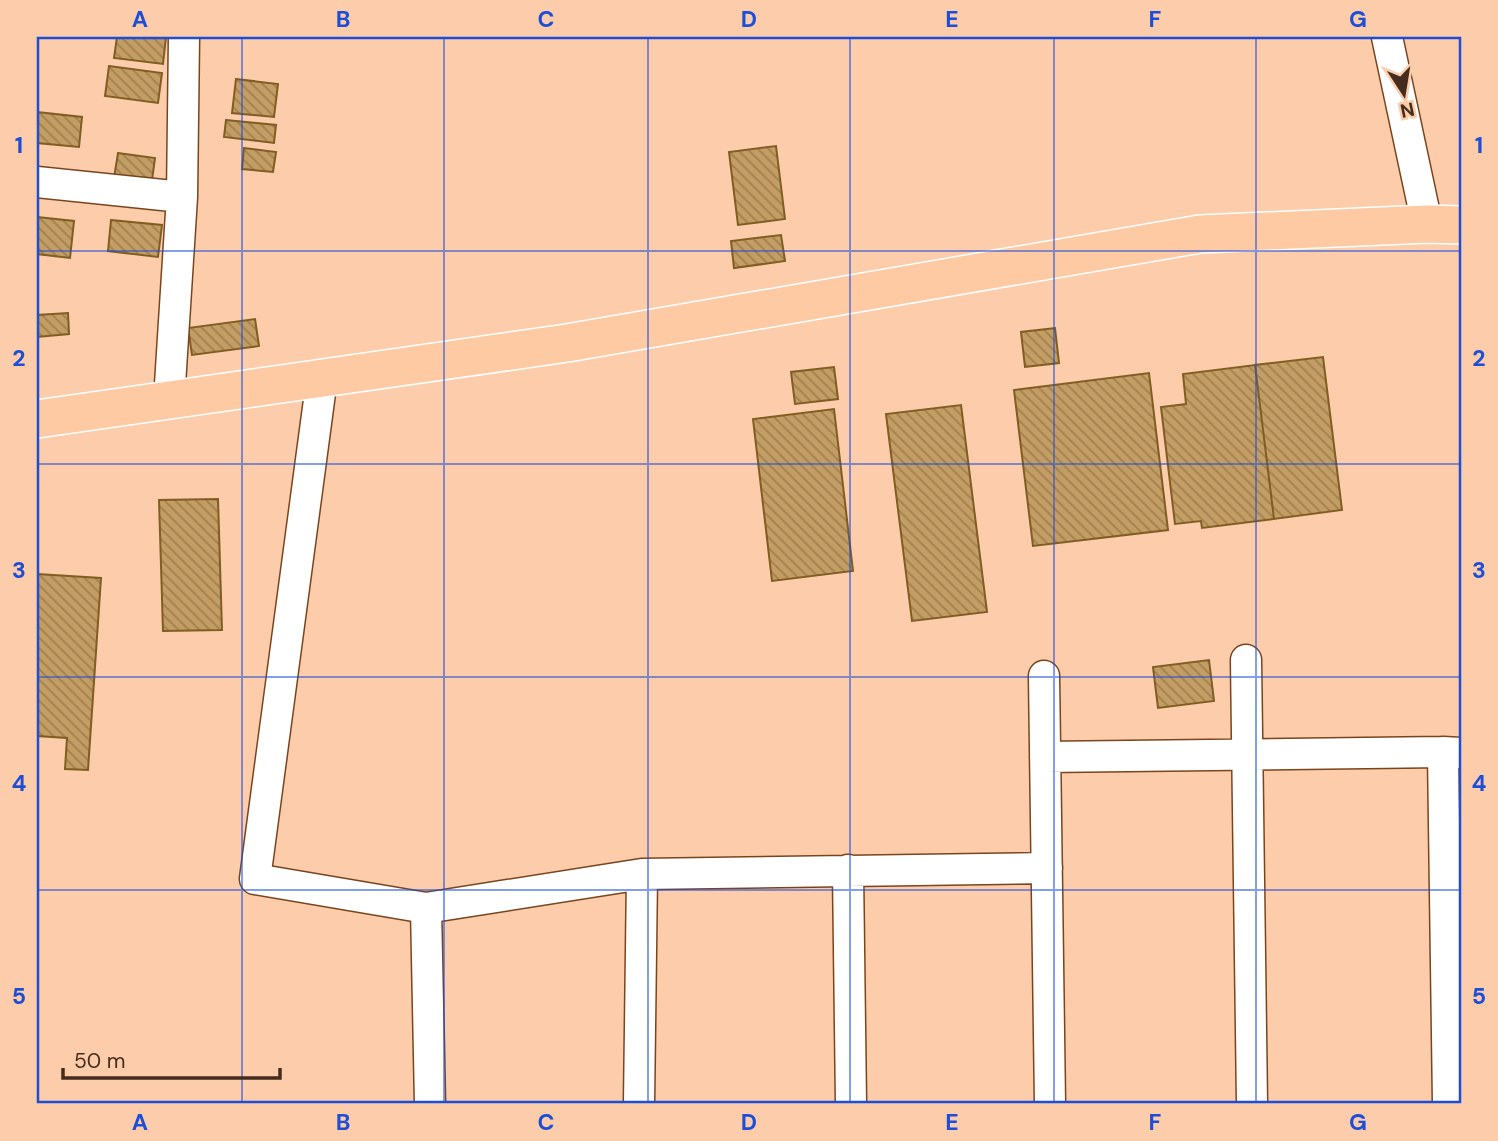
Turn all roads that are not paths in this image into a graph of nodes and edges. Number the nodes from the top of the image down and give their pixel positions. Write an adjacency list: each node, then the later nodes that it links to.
1 (184, 37): 4 (street)
2 (1387, 37): 5 (street)
3 (37, 182): 4 (street)
4 (182, 197): 7 (street)
5 (1444, 224): 6 (main road)
6 (322, 378): 7 (main road); 17 (street)
7 (169, 400): 8 (main road)
8 (37, 419)
9 (1246, 660): 12 (street)
10 (1044, 676): 13 (street)
11 (1452, 752): 12 (street); 23 (street)
12 (1247, 755): 13 (street); 22 (street)
13 (1045, 757): 14 (street)
14 (1047, 868): 15 (street); 21 (street)
15 (848, 870): 16 (street); 20 (street)
16 (642, 873): 17 (street); 19 (street)
17 (426, 908): 18 (street)
18 (430, 1104)
19 (639, 1104)
20 (851, 1104)
21 (1050, 1104)
22 (1252, 1104)
23 (1448, 1104)

